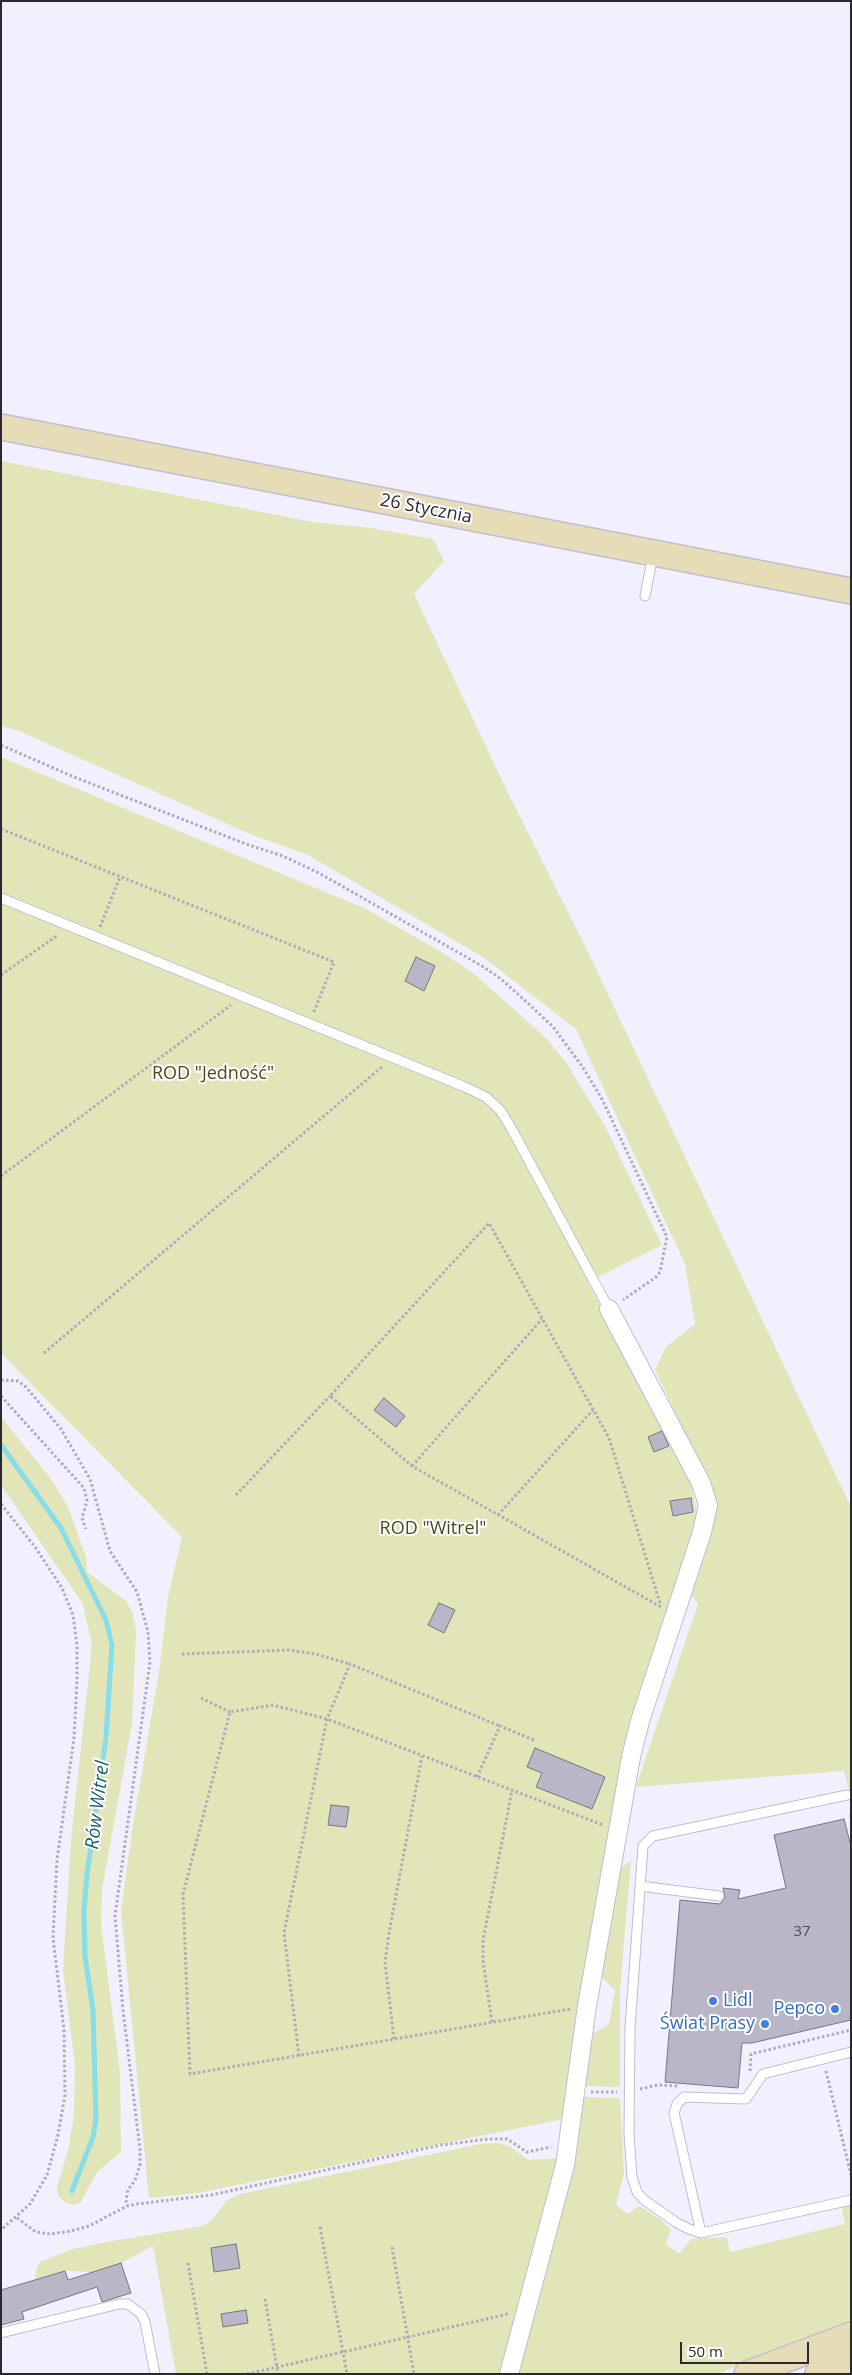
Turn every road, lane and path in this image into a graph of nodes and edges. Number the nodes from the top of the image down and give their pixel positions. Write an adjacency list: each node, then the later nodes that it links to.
1 (1, 427): 2 (street, 26 Stycznia)
2 (653, 552): 3 (street, 26 Stycznia); 4 (lane)
3 (851, 591)
4 (645, 596)
5 (1, 744): 16 (path)
6 (1, 829): 7 (path)
7 (120, 876): 10 (path); 13 (path)
8 (1, 898): 9 (lane)
9 (71, 926): 10 (lane); 11 (path)
10 (96, 936): 12 (lane)
11 (1, 975)
12 (243, 996): 13 (lane); 15 (path)
13 (310, 1023): 14 (lane)
14 (394, 1057): 16 (lane); 18 (path)
15 (1, 1176)
16 (609, 1309): 39 (street)
17 (542, 1319): 21 (path); 22 (path); 23 (path)
18 (44, 1353)
19 (1, 1380): 56 (path)
20 (1, 1396): 27 (path)
21 (330, 1396): 23 (path); 24 (path)
22 (593, 1410): 26 (path); 26 (path)
23 (412, 1466): 26 (path)
24 (236, 1495)
25 (1, 1504): 57 (path)
26 (498, 1515)
27 (86, 1529)
28 (182, 1654): 29 (path)
29 (350, 1664): 32 (path); 33 (path)
30 (201, 1698): 31 (path)
31 (230, 1712): 32 (path); 47 (path)
32 (327, 1719): 35 (path); 47 (path)
33 (500, 1726): 34 (path); 36 (path)
34 (536, 1741)
35 (422, 1756): 36 (path); 45 (path)
36 (477, 1777): 37 (path)
37 (512, 1790): 39 (path); 43 (path)
38 (846, 1795): 40 (lane)
39 (618, 1831): 42 (street)
40 (640, 1886): 41 (lane); 52 (lane)
41 (719, 1896)
42 (587, 2006): 43 (path); 51 (street)
43 (492, 2022): 45 (path)
44 (851, 2030): 49 (path)
45 (394, 2039): 47 (path)
46 (851, 2052): 48 (lane)
47 (298, 2056)
48 (823, 2058): 54 (path); 60 (lane)
49 (749, 2073)
50 (684, 2086): 52 (path)
51 (575, 2092): 52 (path); 53 (street)
52 (629, 2092): 60 (lane)
53 (568, 2142): 56 (path); 64 (street)
54 (851, 2175)
55 (851, 2200): 60 (lane)
56 (128, 2206): 57 (path)
57 (17, 2218): 59 (path)
58 (320, 2226): 68 (path)
59 (1, 2230)
60 (701, 2233)
61 (392, 2248): 67 (path)
62 (188, 2263): 72 (path)
63 (265, 2299): 70 (path)
64 (526, 2310): 67 (path); 77 (street)
65 (1, 2333): 71 (lane)
66 (851, 2335): 78 (street)
67 (407, 2337): 68 (path); 76 (path)
68 (343, 2352): 70 (path); 75 (path)
69 (851, 2361): 79 (street)
70 (277, 2367): 73 (path); 74 (path)
71 (155, 2374)
72 (207, 2374)
73 (247, 2374)
74 (278, 2374)
75 (347, 2374)
76 (414, 2374)
77 (509, 2374)
78 (747, 2374)
79 (818, 2374)

